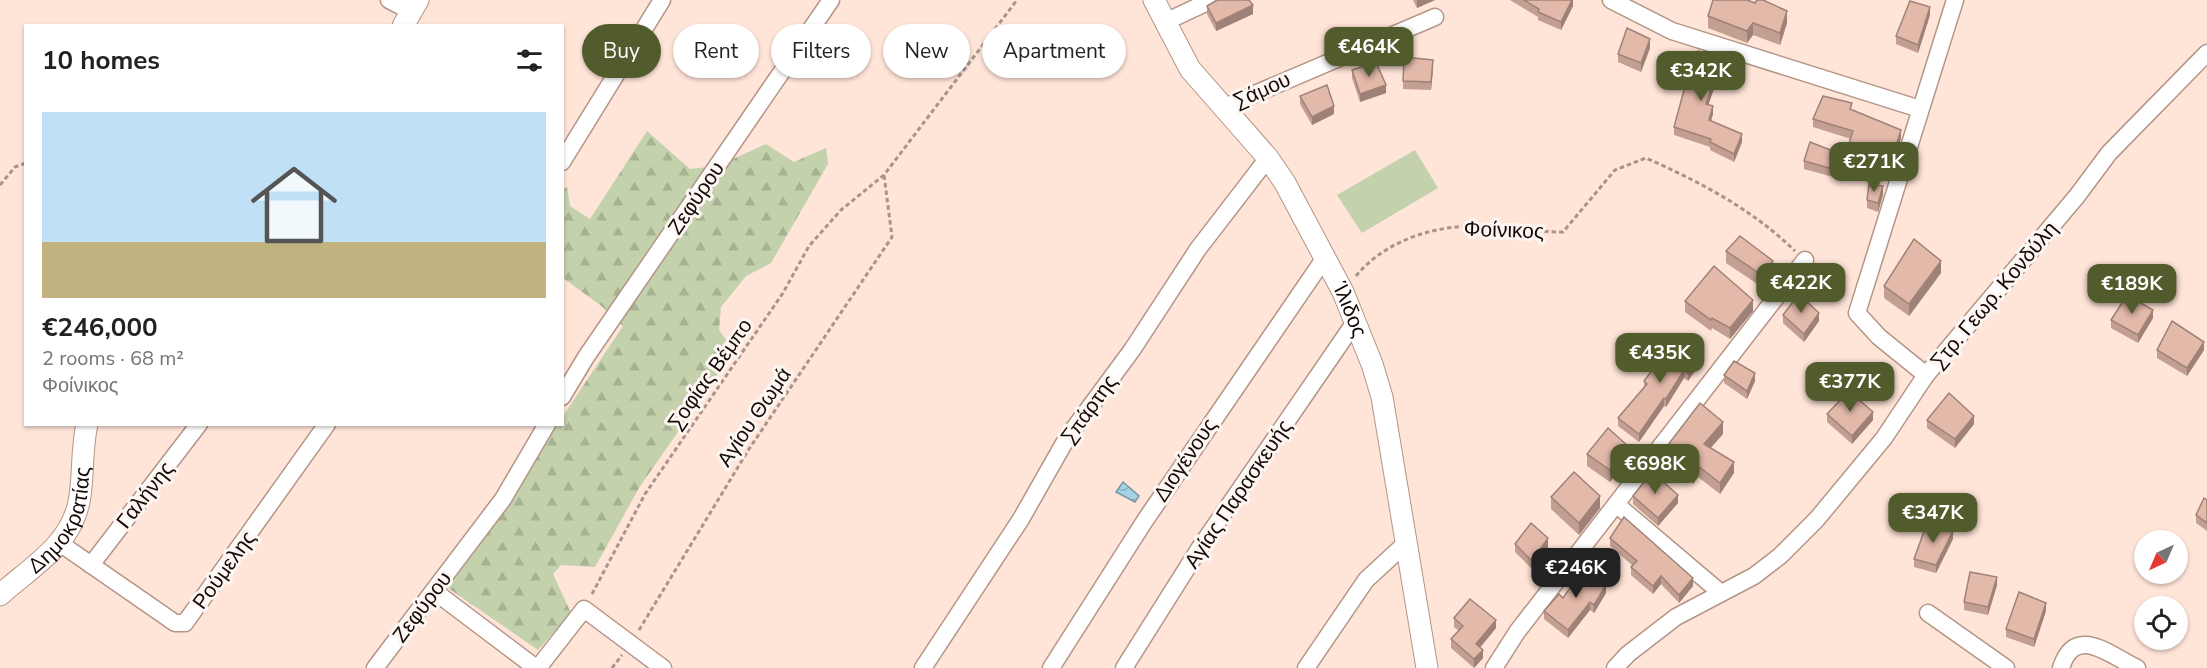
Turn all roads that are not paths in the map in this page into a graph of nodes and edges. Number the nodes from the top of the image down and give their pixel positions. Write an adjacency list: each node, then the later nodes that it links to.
1 (389, 0): 8 (street)
2 (662, 0): 15 (street)
3 (831, 0): 20 (street, Ζεφύρου)
4 (1154, 0): 10 (street, Ίλιδος)
5 (1212, 0): 10 (street)
6 (1611, 0): 13 (street)
7 (1955, 0): 13 (street)
8 (410, 12)
9 (1435, 17): 12 (street, Σάμου)
10 (1165, 22): 12 (street, Ίλιδος)
11 (2207, 53): 19 (street, Στρ. Γεωρ. Κονδύλη)
12 (1221, 108): 14 (street, Ίλιδος)
13 (1920, 109): 19 (street)
14 (1268, 158): 16 (street, Ίλιδος); 36 (street, Σπάρτης)
15 (564, 159)
16 (1326, 256): 18 (street, Ίλιδος); 37 (street, Διογένους)
17 (1805, 260): 25 (street)
18 (1355, 322): 27 (street, Ίλιδος); 38 (street, Αγίας Παρασκευής)
19 (1926, 375): 30 (street, Στρ. Γεωρ. Κονδύλη)
20 (564, 394)
21 (87, 426): 26 (street, Δημοκρατίας)
22 (197, 426): 28 (street, Γαλήνης)
23 (326, 426): 28 (street, Ρούμελης)
24 (546, 426): 29 (street, Ζεφύρου)
25 (1617, 505): 30 (street); 41 (street)
26 (61, 544): 28 (street, Ρούμελης); 31 (street, Δημοκρατίας)
27 (1405, 544): 39 (street); 40 (street, Ίλιδος)
28 (91, 565)
29 (434, 591): 33 (street, Ζεφύρου); 34 (street)
30 (1721, 593): 42 (street, Στρ. Γεωρ. Κονδύλη)
31 (0, 595)
32 (1928, 613): 43 (street)
33 (375, 668)
34 (537, 668): 35 (street)
35 (663, 668)
36 (923, 668)
37 (1051, 668)
38 (1124, 668)
39 (1306, 668)
40 (1427, 668)
41 (1494, 668)
42 (1616, 668)
43 (2006, 668)
44 (2061, 668): 45 (street)
45 (2137, 668)

